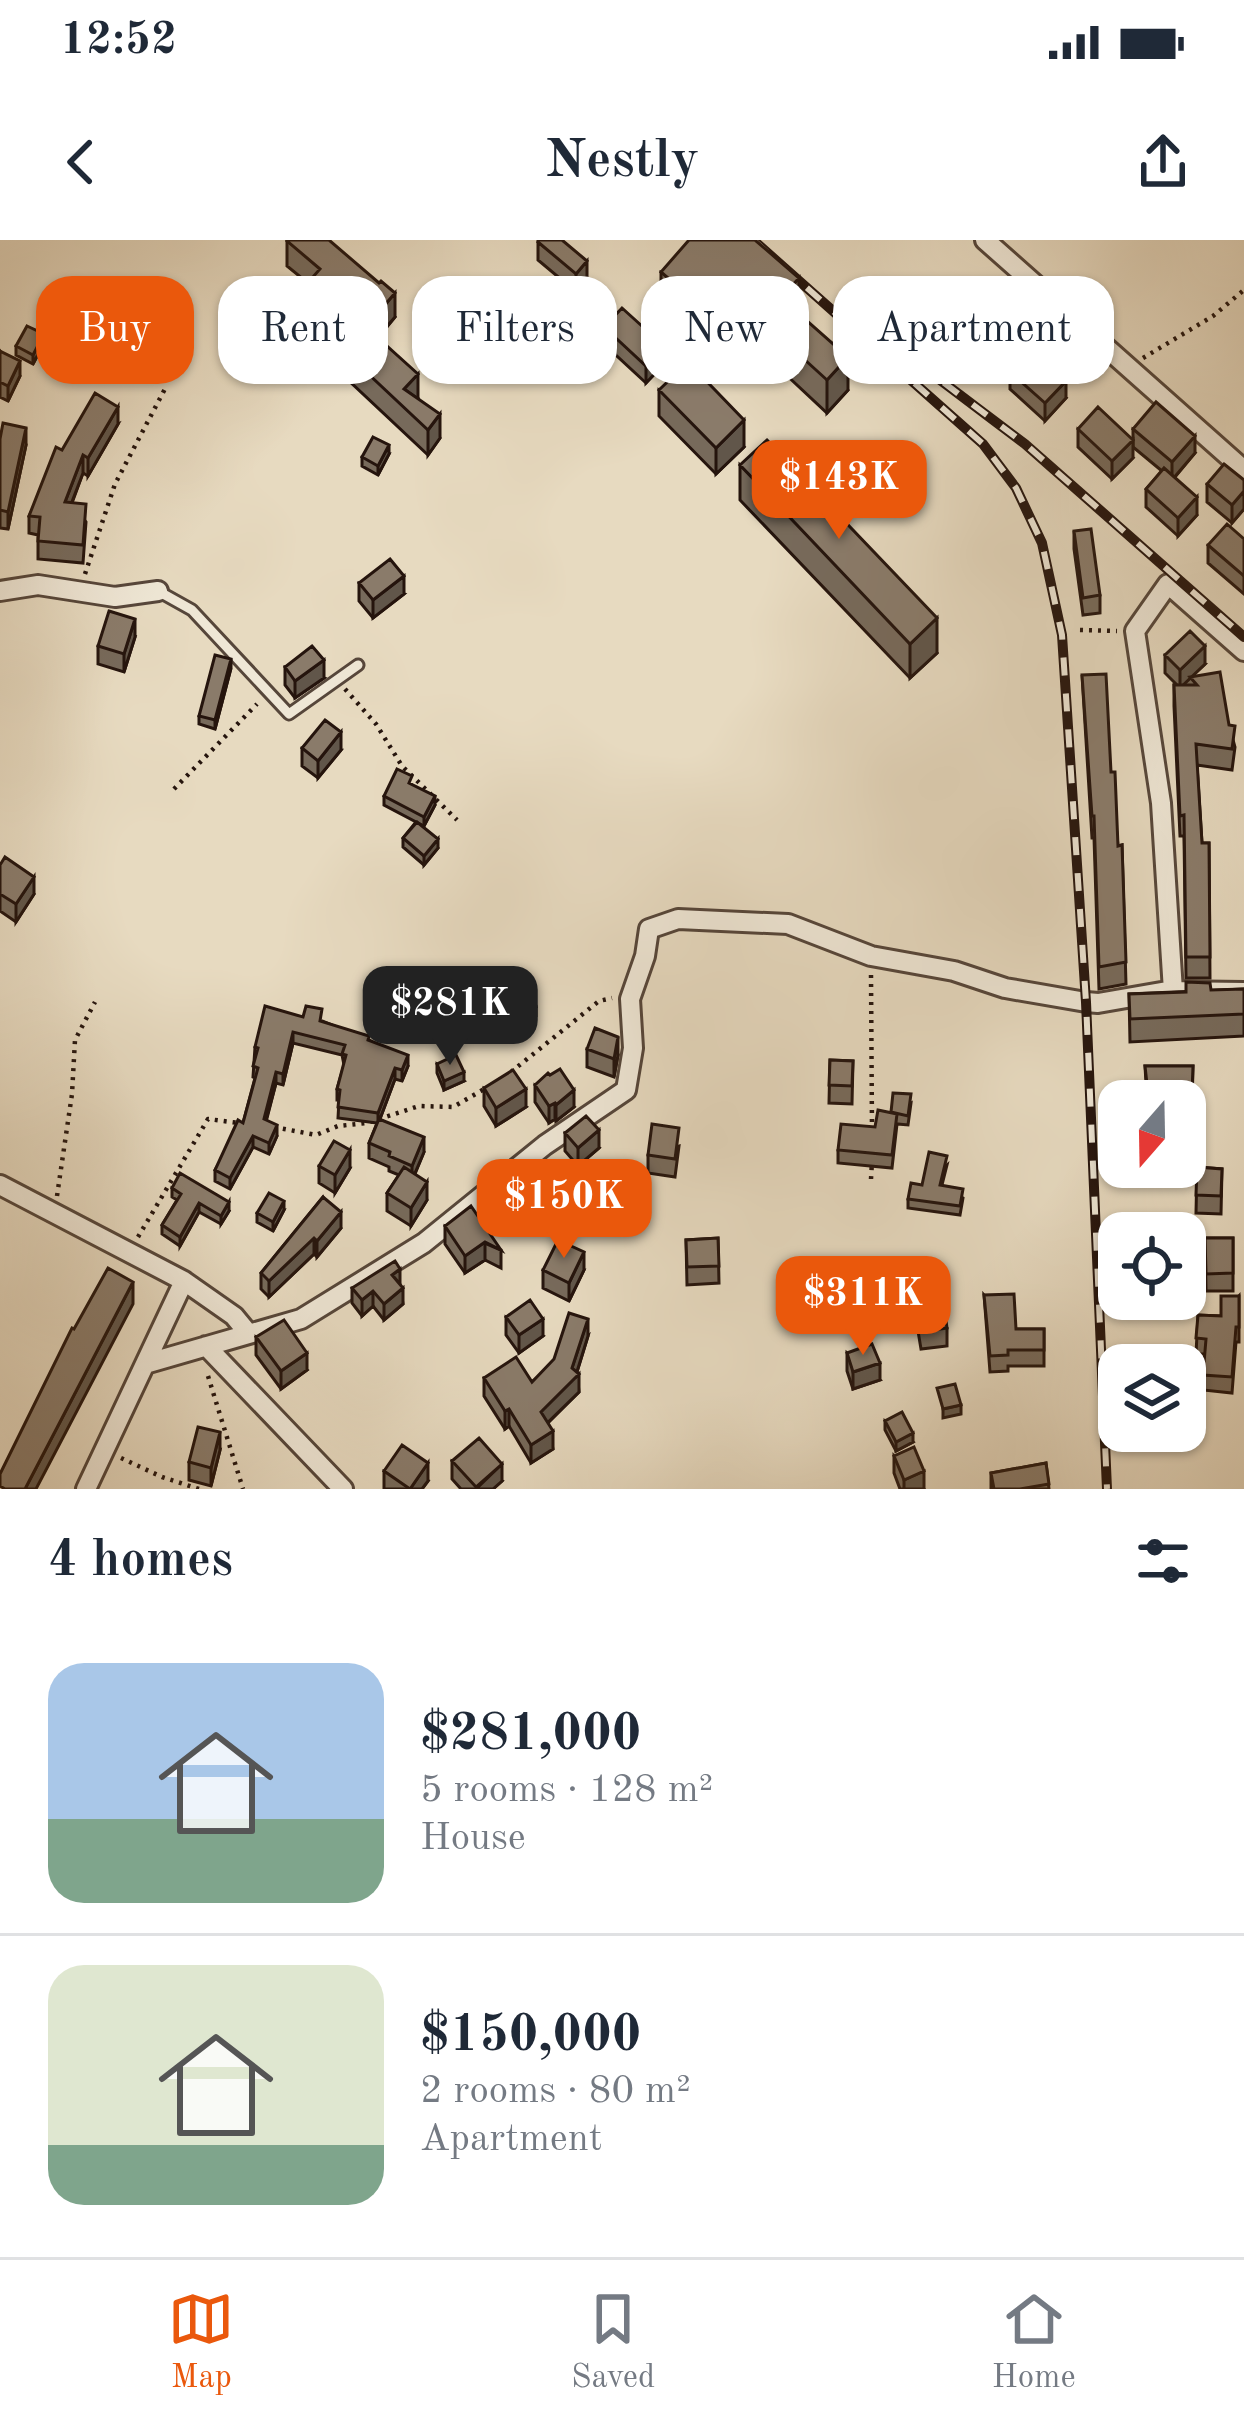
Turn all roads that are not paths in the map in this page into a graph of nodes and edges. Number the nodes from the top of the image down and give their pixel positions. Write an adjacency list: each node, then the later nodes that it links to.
1 (985, 240): 2 (street)
2 (1244, 470)
3 (0, 591): 4 (street)
4 (158, 592): 6 (lane)
5 (1244, 651): 7 (street)
6 (358, 665)
7 (1173, 992): 8 (street); 11 (street)
8 (1244, 992)
9 (0, 1185): 10 (street)
10 (184, 1281): 11 (street); 13 (street)
11 (248, 1333): 12 (street)
12 (202, 1347): 13 (street); 15 (street)
13 (145, 1364): 14 (street)
14 (86, 1489)
15 (343, 1489)

